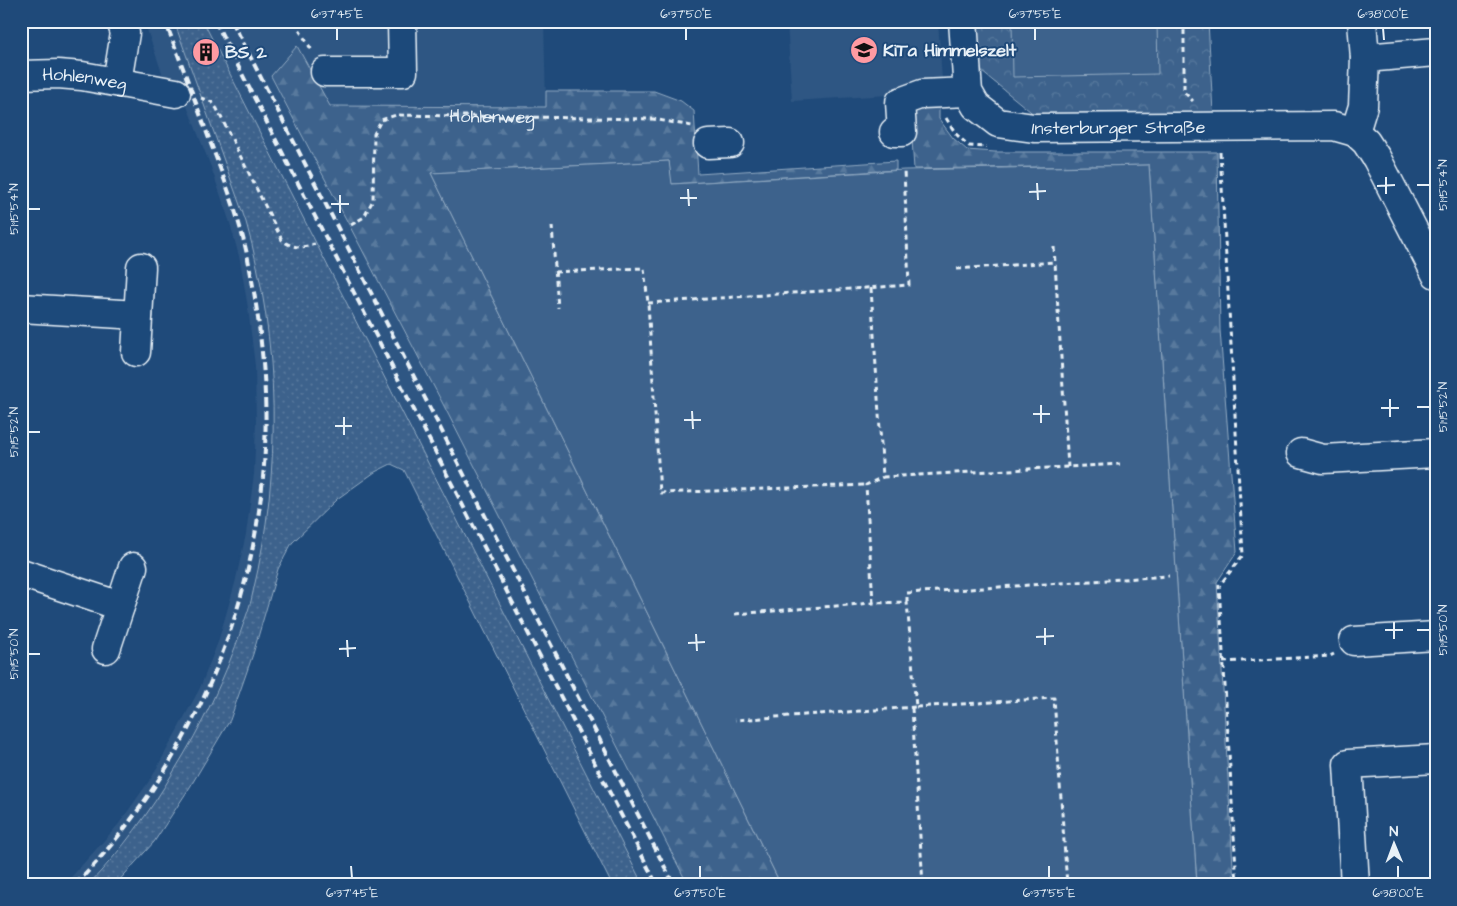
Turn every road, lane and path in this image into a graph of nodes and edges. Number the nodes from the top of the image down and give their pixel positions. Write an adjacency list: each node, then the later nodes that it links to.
1 (121, 21): 11 (street)
2 (297, 21): 9 (path)
3 (402, 21): 9 (street)
4 (963, 21): 12 (street)
5 (1184, 21): 14 (path)
6 (1362, 21): 8 (street)
7 (1436, 52): 8 (street)
8 (1364, 58): 17 (street)
9 (325, 72)
10 (21, 75): 11 (street, Hohlenweg)
11 (117, 82): 13 (street, Hohlenweg)
12 (968, 92): 15 (street, Insterburger Straße); 16 (street)
13 (185, 94): 22 (path)
14 (1195, 103)
15 (1219, 126): 17 (street, Insterburger Straße); 51 (path)
16 (898, 132)
17 (1355, 132): 28 (street)
18 (719, 144): 20 (path, Hohlenweg)
19 (904, 170): 29 (path)
20 (351, 225)
21 (552, 226): 27 (path)
22 (315, 244)
23 (1054, 247): 24 (path)
24 (1055, 262): 26 (path); 38 (path)
25 (141, 266): 33 (street)
26 (957, 269)
27 (555, 272): 30 (path); 32 (path)
28 (1436, 274)
29 (871, 288): 30 (path); 39 (path)
30 (648, 302): 40 (path)
31 (21, 308): 33 (street)
32 (558, 308)
33 (138, 315): 34 (street)
34 (136, 352)
35 (1301, 452): 36 (street)
36 (1436, 452)
37 (1120, 464): 38 (path)
38 (1068, 467): 39 (path)
39 (883, 477): 40 (path)
40 (866, 485): 45 (path)
41 (133, 567): 46 (street)
42 (21, 573): 46 (street)
43 (1169, 576): 44 (path)
44 (907, 602): 45 (path); 52 (path)
45 (873, 603): 47 (path)
46 (120, 606): 50 (street)
47 (735, 614)
48 (1436, 636): 49 (street)
49 (1354, 641): 51 (path)
50 (106, 649)
51 (1223, 662): 59 (path)
52 (914, 708): 53 (path); 56 (path); 57 (path)
53 (735, 720)
54 (1436, 759): 60 (street)
55 (1172, 884): 58 (path)
56 (923, 885)
57 (1067, 885)
58 (1156, 885)
59 (1237, 885)
60 (1355, 885)

